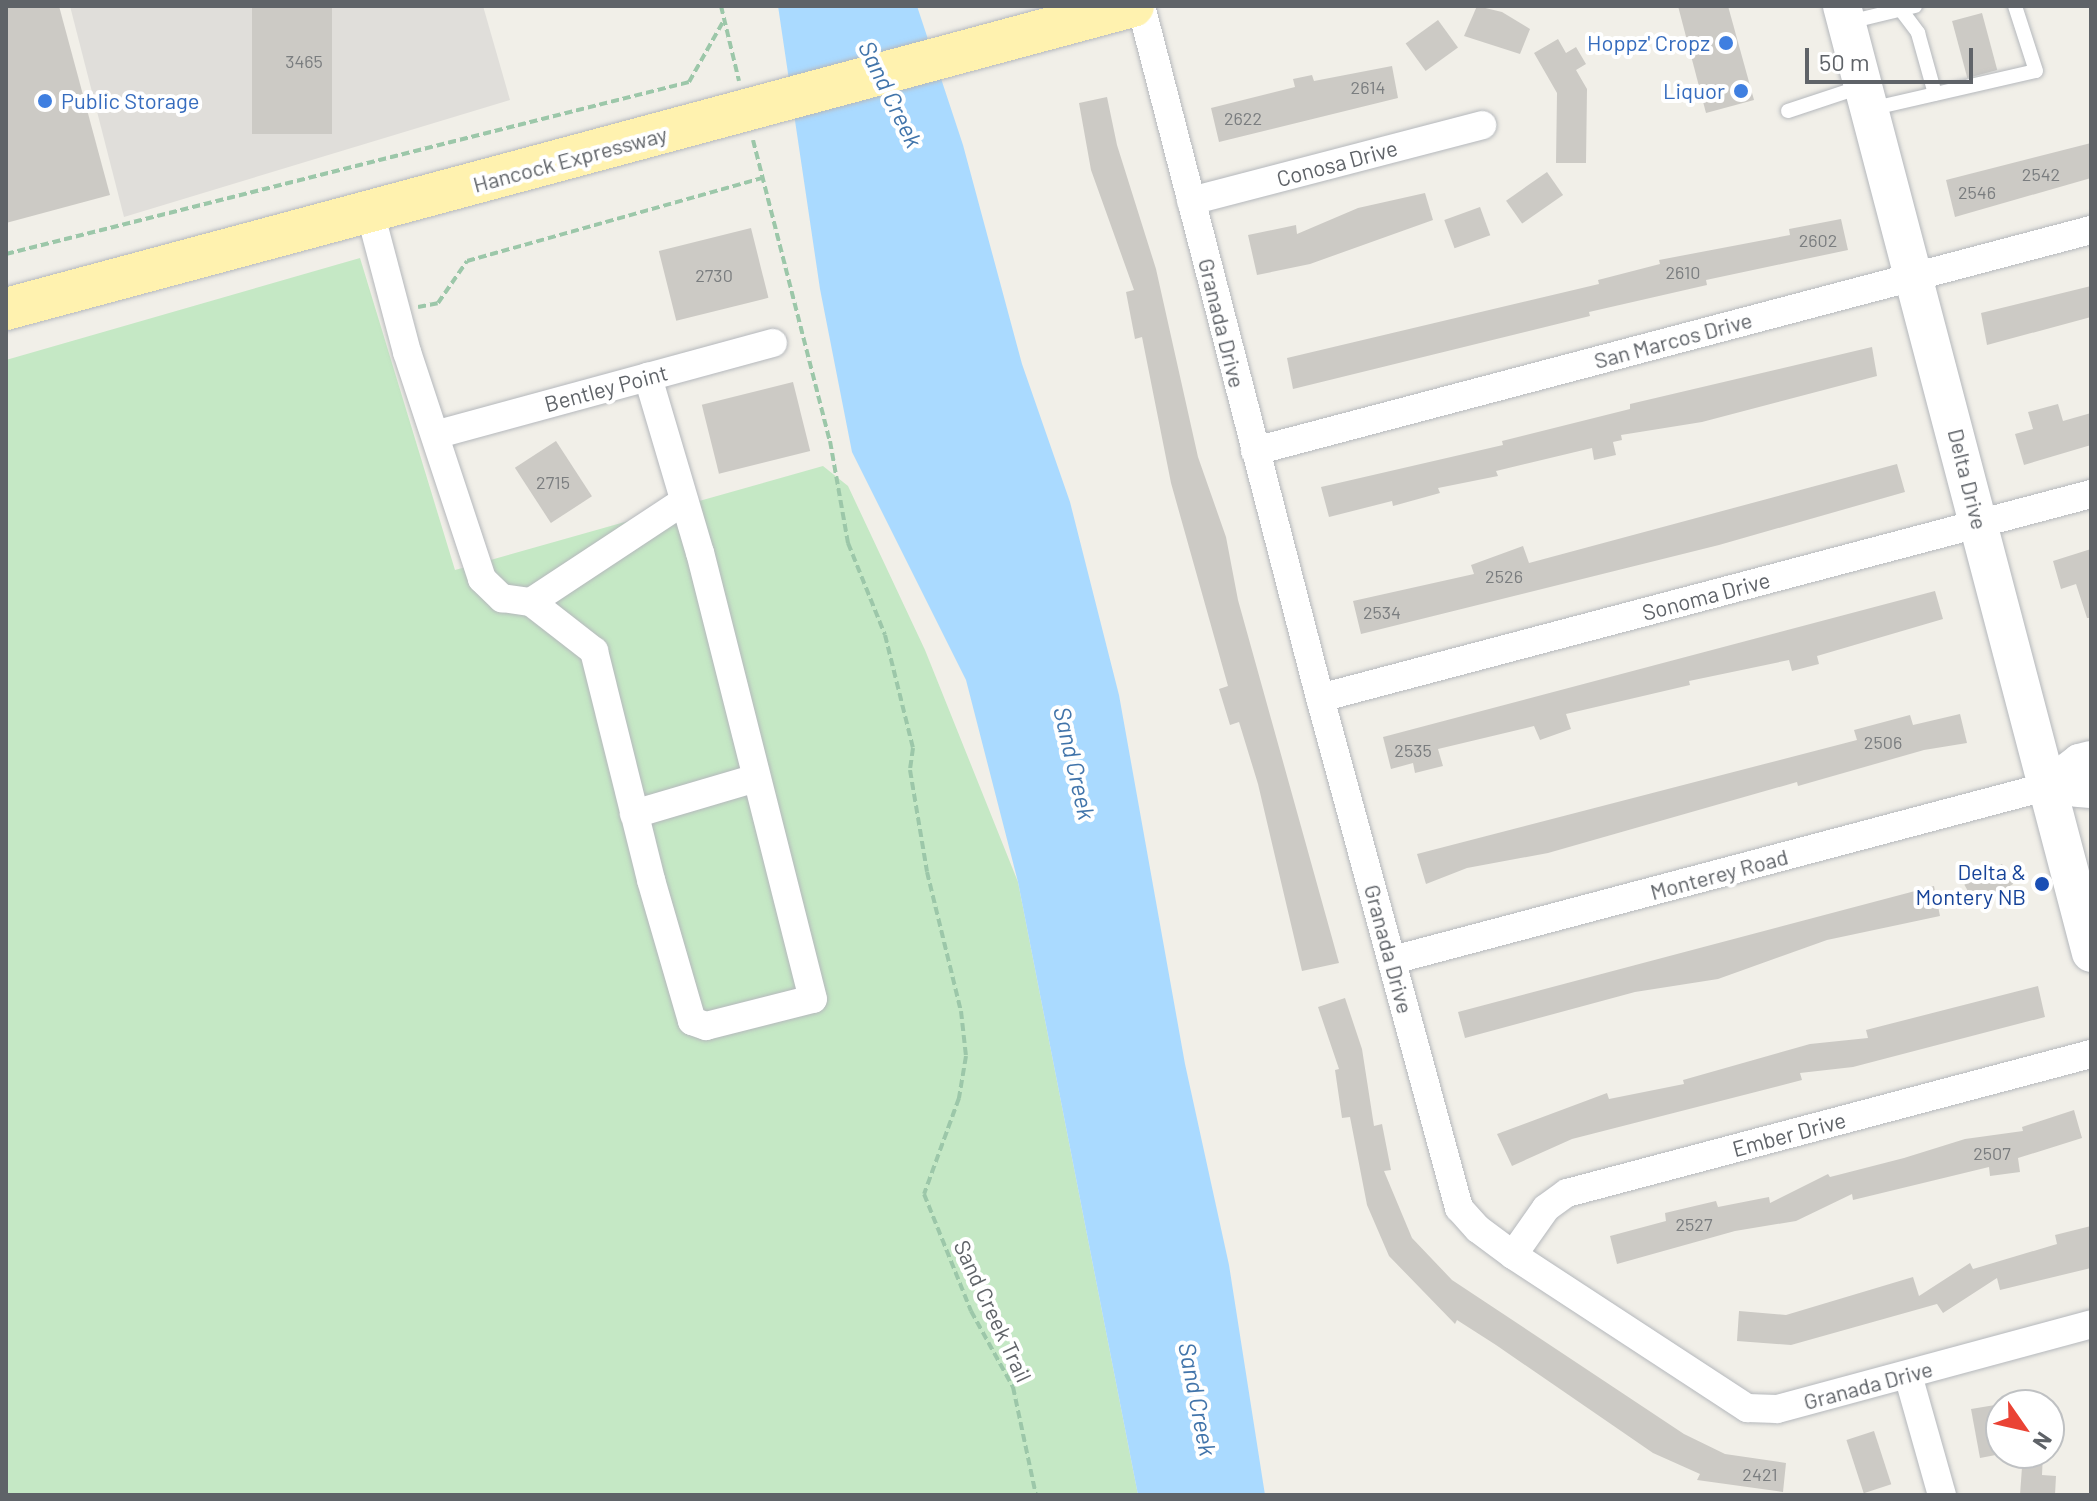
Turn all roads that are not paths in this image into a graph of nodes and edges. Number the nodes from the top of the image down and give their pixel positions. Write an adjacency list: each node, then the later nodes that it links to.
1 (1133, 6): 12 (main road, Hancock Expressway)
2 (1141, 6): 11 (street, Granada Drive)
3 (1915, 6): 5 (lane)
4 (2015, 6): 7 (lane)
5 (1899, 8): 6 (lane); 7 (lane)
6 (1844, 14): 8 (main road, Delta Drive)
7 (1935, 94): 8 (lane)
8 (1866, 98): 9 (lane); 14 (main road, Delta Drive)
9 (1788, 111)
10 (1482, 125): 11 (street, Conosa Drive)
11 (1191, 201): 19 (street, Granada Drive)
12 (370, 212): 15 (main road, Hancock Expressway); 18 (street)
13 (2091, 230): 14 (street, San Marcos Drive)
14 (1915, 276): 19 (street, San Marcos Drive); 22 (main road, Delta Drive)
15 (6, 309)
16 (773, 343): 17 (street, Bentley Point)
17 (648, 377): 18 (street, Bentley Point); 21 (street)
18 (438, 434): 23 (street)
19 (1255, 451): 24 (street, Granada Drive)
20 (2091, 494): 22 (street, Sonoma Drive)
21 (681, 503): 23 (street); 26 (street)
22 (1979, 523): 24 (street, Sonoma Drive); 27 (main road, Delta Drive)
23 (531, 602): 29 (street)
24 (1320, 698): 31 (street, Granada Drive)
25 (2091, 758): 27 (street, Monterey Road)
26 (756, 778): 29 (street); 29 (street)
27 (2045, 787): 28 (street, Monterey Road); 30 (main road, Delta Drive); 31 (street, Monterey Road)
28 (2091, 791)
29 (634, 814)
30 (2091, 953)
31 (1393, 960): 33 (street, Granada Drive)
32 (2091, 1054): 33 (street, Ember Drive)
33 (1513, 1255): 35 (street, Granada Drive)
34 (2091, 1324): 35 (street, Granada Drive)
35 (1908, 1375): 36 (street)
36 (1942, 1495)

